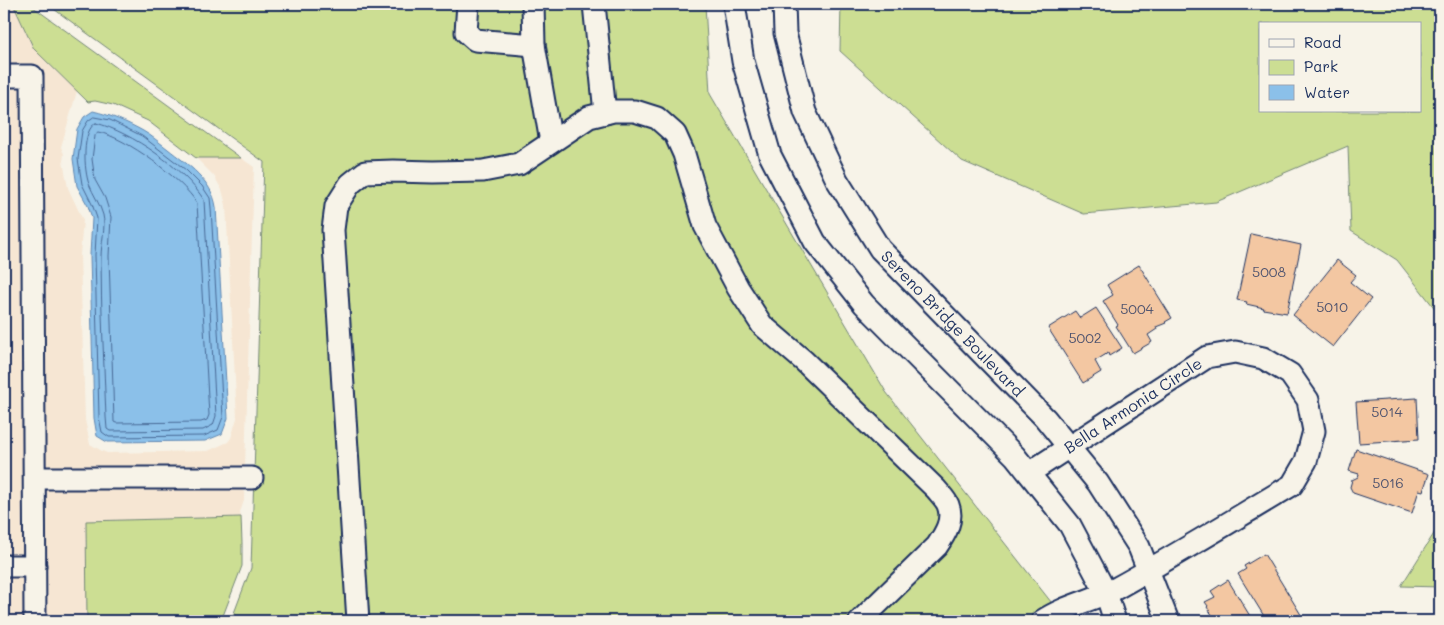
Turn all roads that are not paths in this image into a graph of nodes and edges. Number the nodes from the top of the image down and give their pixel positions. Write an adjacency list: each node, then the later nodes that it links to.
1 (468, 4): 6 (street)
2 (533, 4): 6 (street)
3 (594, 4): 8 (street)
4 (734, 4): 11 (street)
5 (784, 4): 10 (street, Sereno Bridge Boulevard)
6 (534, 45): 9 (street)
7 (4, 76): 12 (street)
8 (605, 113): 9 (street); 20 (street)
9 (551, 142): 19 (street)
10 (1068, 446): 11 (street, Bella Armonia Circle); 16 (street, Sereno Bridge Boulevard); 16 (street, Bella Armonia Circle)
11 (1029, 473): 17 (street)
12 (35, 478): 13 (street); 15 (street)
13 (252, 478)
14 (4, 566): 15 (street)
15 (35, 566): 18 (street)
16 (1148, 571): 17 (street, Bella Armonia Circle); 23 (street, Sereno Bridge Boulevard)
17 (1106, 593): 21 (street, Bella Armonia Circle); 22 (street)
18 (35, 621)
19 (358, 621)
20 (860, 621)
21 (1042, 621)
22 (1115, 621)
23 (1168, 621)

